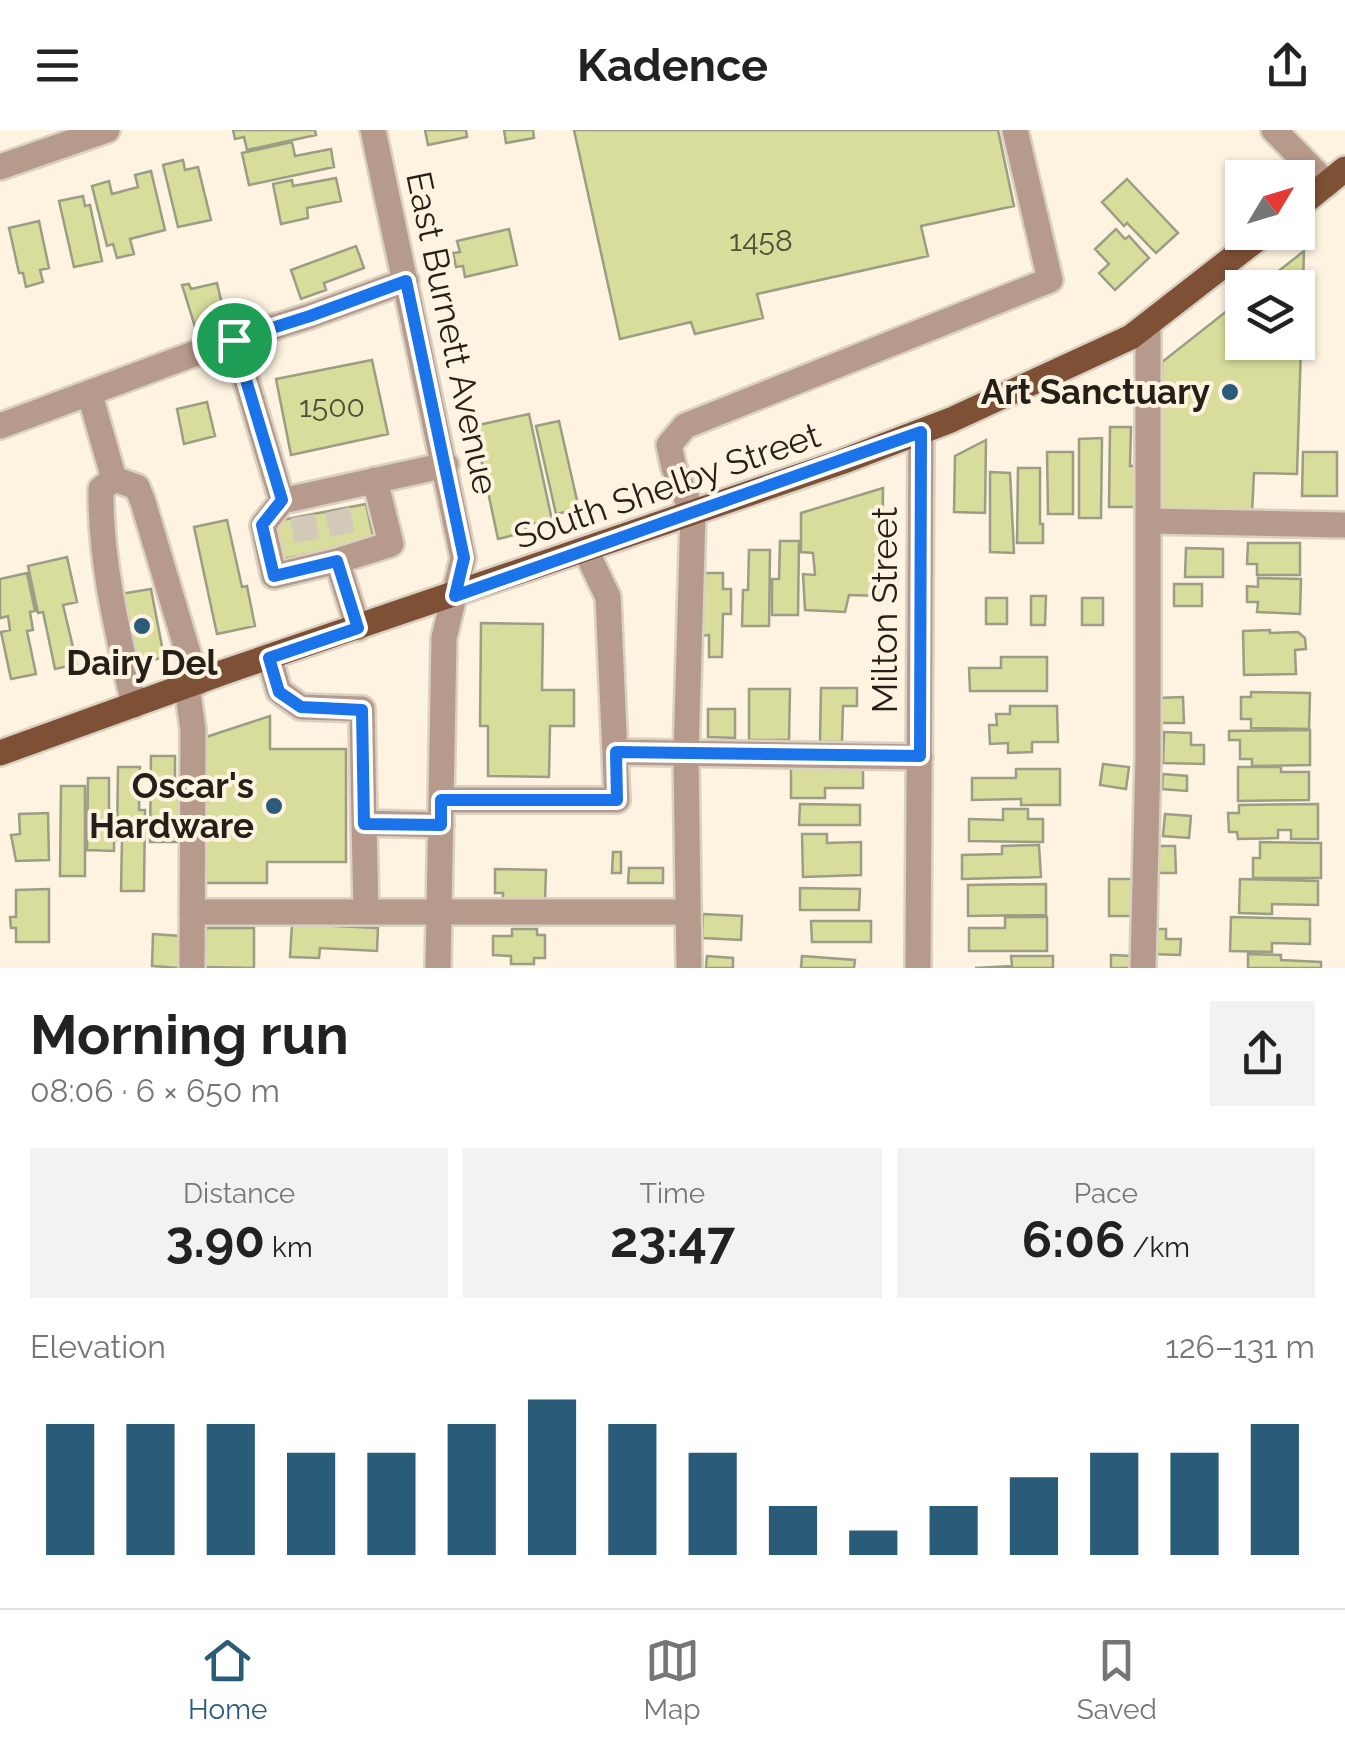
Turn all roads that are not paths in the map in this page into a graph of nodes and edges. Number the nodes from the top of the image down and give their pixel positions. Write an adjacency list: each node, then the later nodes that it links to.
1 (107, 130): 5 (street)
2 (373, 130): 10 (street, East Burnett Avenue)
3 (1015, 130): 20 (street)
4 (1274, 130): 7 (street)
5 (64, 137): 6 (street)
6 (0, 168)
7 (1336, 177): 8 (main road)
8 (1315, 194)
9 (1243, 250): 11 (main road, South Shelby Street)
10 (406, 281): 12 (street); 16 (street, East Burnett Avenue)
11 (1148, 325): 15 (main road, South Shelby Street); 21 (street)
12 (234, 340): 13 (street); 19 (street)
13 (90, 395): 14 (street); 17 (street)
14 (0, 426)
15 (921, 432): 20 (main road, South Shelby Street); 33 (street, Milton Street)
16 (446, 464): 18 (street); 25 (street, East Burnett Avenue)
17 (114, 479): 28 (street); 29 (street)
18 (376, 480): 19 (street); 24 (street)
19 (295, 504): 24 (street)
20 (693, 514): 23 (main road, South Shelby Street); 32 (street)
21 (1148, 522): 22 (street); 44 (street)
22 (1345, 526)
23 (586, 551): 25 (main road, South Shelby Street); 30 (street)
24 (330, 557): 26 (street)
25 (455, 596): 26 (main road, South Shelby Street); 34 (street, East Burnett Avenue)
26 (358, 628): 27 (main road, South Shelby Street)
27 (269, 658): 28 (main road, South Shelby Street); 35 (street)
28 (192, 684): 29 (main road, South Shelby Street); 37 (street)
29 (134, 705): 31 (main road, South Shelby Street)
30 (616, 752): 32 (street); 34 (street)
31 (0, 753)
32 (686, 755): 33 (street); 39 (street)
33 (920, 756): 43 (street, Milton Street)
34 (441, 812): 35 (street); 36 (street, East Burnett Avenue)
35 (364, 824): 38 (street)
36 (439, 911): 38 (street); 39 (street); 41 (street, East Burnett Avenue)
37 (192, 912): 38 (street); 40 (street)
38 (366, 912)
39 (688, 912): 42 (street)
40 (192, 968)
41 (438, 968)
42 (689, 968)
43 (918, 968)
44 (1144, 968)

